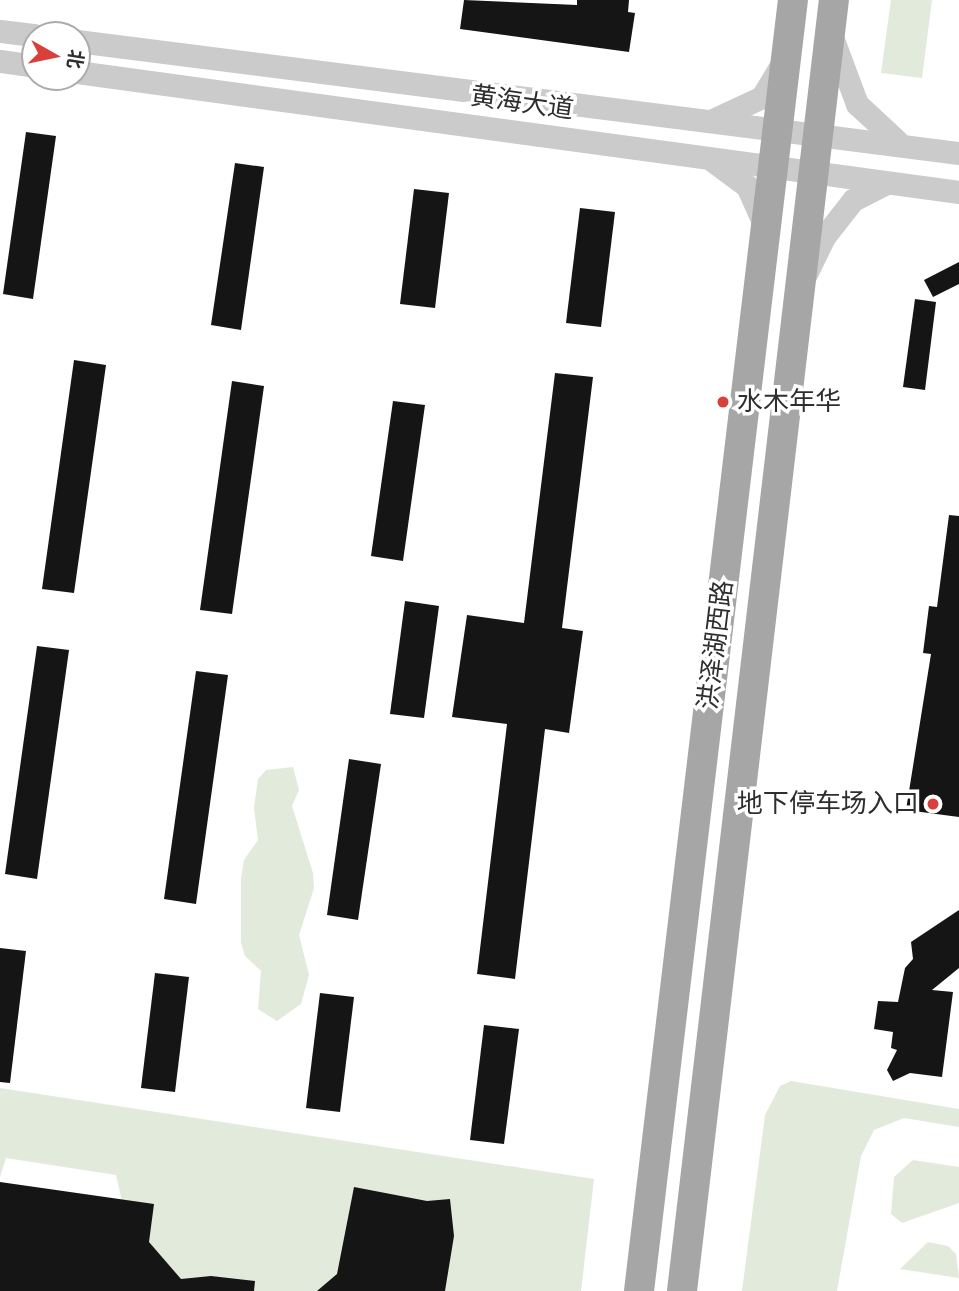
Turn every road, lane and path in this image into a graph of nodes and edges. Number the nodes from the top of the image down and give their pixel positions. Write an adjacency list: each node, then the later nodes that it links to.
1 (793, 0): 9 (main road, 洪泽湖西路)
2 (811, 0): 3 (main road)
3 (818, 0)
4 (834, 0): 5 (main road, 洪泽湖西路)
5 (830, 30): 15 (main road, 洪泽湖西路); 16 (street)
6 (0, 31): 7 (street)
7 (21, 33)
8 (91, 43): 13 (street, 黄海大道)
9 (786, 52): 13 (street); 14 (main road, 洪泽湖西路)
10 (0, 61): 11 (street)
11 (21, 64)
12 (91, 74): 18 (street, 黄海大道)
13 (708, 121): 14 (street, 黄海大道)
14 (777, 130): 15 (street, 黄海大道); 19 (main road, 洪泽湖西路)
15 (817, 135): 16 (street, 黄海大道); 20 (main road, 洪泽湖西路)
16 (906, 145): 17 (street, 黄海大道)
17 (959, 153)
18 (704, 156): 19 (street, 黄海大道); 23 (street)
19 (772, 165): 20 (street, 黄海大道); 23 (main road, 洪泽湖西路)
20 (813, 171): 21 (street, 黄海大道); 24 (main road, 洪泽湖西路)
21 (893, 183): 22 (street, 黄海大道); 24 (street)
22 (959, 192)
23 (765, 228): 25 (main road, 洪泽湖西路)
24 (798, 297): 25 (main road); 27 (main road, 洪泽湖西路)
25 (756, 304): 26 (main road, 洪泽湖西路)
26 (639, 1291)
27 (682, 1291)

